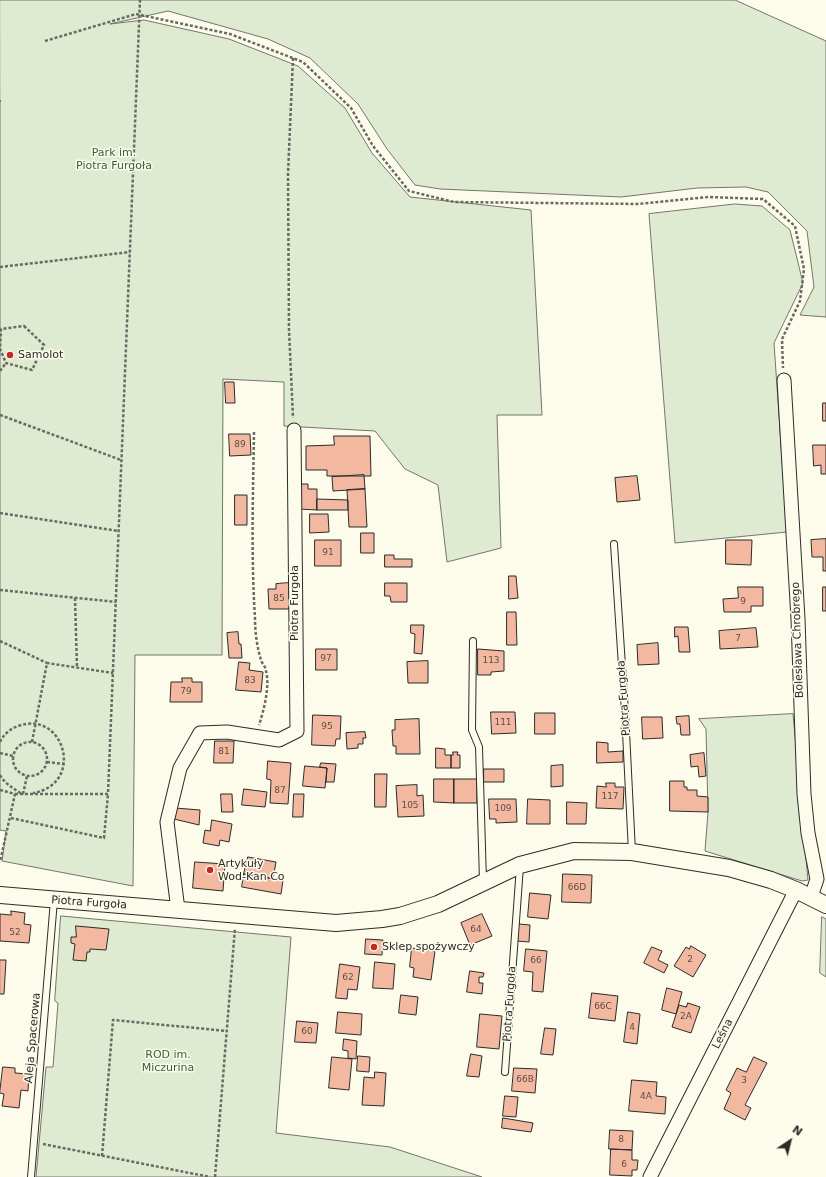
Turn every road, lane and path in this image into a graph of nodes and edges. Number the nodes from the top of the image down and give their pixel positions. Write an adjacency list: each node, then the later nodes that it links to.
1 (140, 0): 2 (path)
2 (140, 14): 3 (path); 4 (path); 5 (path)
3 (45, 41)
4 (293, 58): 9 (path); 11 (path)
5 (130, 252): 6 (path); 13 (path)
6 (0, 267)
7 (6, 363): 7 (path); 8 (path)
8 (0, 371)
9 (784, 380): 44 (street, Bolesława Chrobrego)
10 (0, 415): 13 (path)
11 (294, 430): 26 (street, Piotra Furgoła)
12 (254, 432): 26 (path)
13 (121, 460): 15 (path)
14 (0, 513): 15 (path)
15 (118, 531): 19 (path)
16 (614, 544): 40 (lane, Piotra Furgoła)
17 (0, 590): 18 (path)
18 (75, 598): 19 (path); 23 (path)
19 (116, 602): 24 (path)
20 (0, 641): 22 (path)
21 (473, 641): 43 (lane)
22 (47, 663): 23 (path); 25 (path)
23 (77, 668): 24 (path)
24 (113, 673): 38 (path)
25 (36, 724): 27 (path); 28 (path); 32 (path)
26 (256, 736): 48 (street, Piotra Furgoła)
27 (0, 742)
28 (32, 742): 30 (path); 31 (path)
29 (0, 753): 30 (path)
30 (13, 756): 34 (path)
31 (47, 762): 32 (path); 34 (path)
32 (64, 764): 37 (path)
33 (0, 775): 37 (path)
34 (27, 776): 37 (path)
35 (0, 790): 36 (path)
36 (15, 794): 37 (path); 39 (path)
37 (23, 794): 38 (path)
38 (108, 794): 39 (path)
39 (11, 818): 41 (path)
40 (632, 852): 42 (street, Piotra Furgoła); 44 (street, Piotra Furgoła)
41 (0, 862)
42 (520, 865): 43 (street, Piotra Furgoła); 51 (lane, Piotra Furgoła)
43 (483, 883): 49 (street, Piotra Furgoła)
44 (804, 894): 47 (street, Piotra Furgoła); 57 (street, Leśna)
45 (0, 896): 46 (street, Piotra Furgoła)
46 (54, 900): 48 (street, Piotra Furgoła); 52 (lane, Aleja Spacerowa)
47 (826, 905)
48 (178, 910): 49 (street, Piotra Furgoła)
49 (236, 916): 50 (path)
50 (227, 1031): 53 (path); 56 (path)
51 (505, 1072)
52 (34, 1143): 53 (path); 54 (lane, Aleja Spacerowa)
53 (102, 1156): 55 (path)
54 (31, 1177)
55 (210, 1177)
56 (215, 1177)
57 (650, 1177)

